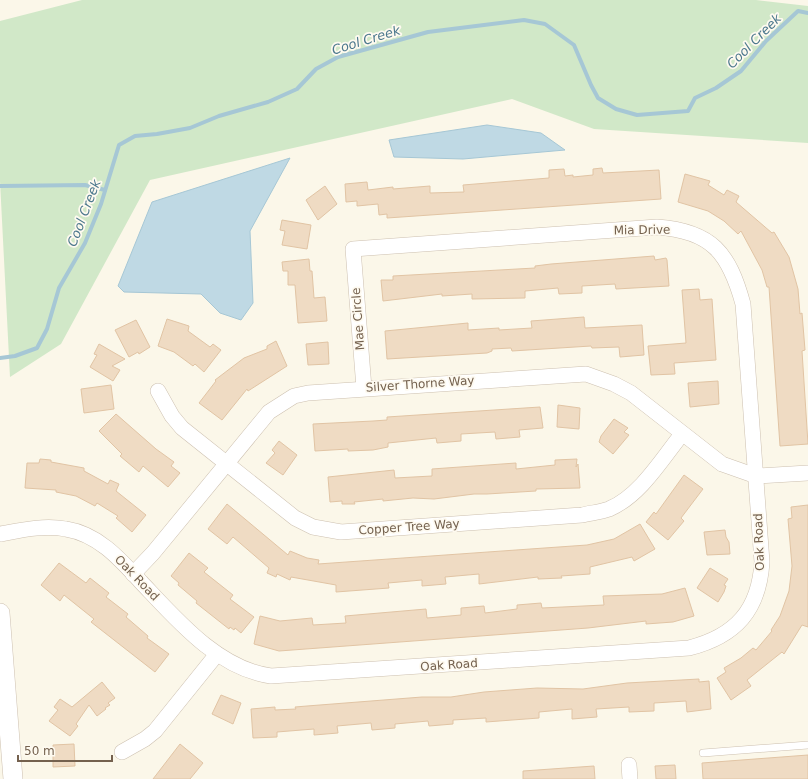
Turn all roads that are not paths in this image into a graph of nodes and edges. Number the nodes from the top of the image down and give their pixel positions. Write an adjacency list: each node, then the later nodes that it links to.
1 (353, 249): 2 (street, Mae Circle); 7 (street, Mia Drive)
2 (364, 388): 4 (street, Silver Thorne Way); 5 (street, Silver Thorne Way)
3 (158, 391): 5 (street, Copper Tree Way)
4 (682, 434): 5 (street, Copper Tree Way); 7 (street, Silver Thorne Way)
5 (226, 463): 9 (street, Silver Thorne Way)
6 (808, 472): 7 (street)
7 (756, 476): 11 (street, Oak Road)
8 (0, 534): 9 (street, Oak Road)
9 (133, 574): 11 (street, Oak Road)
10 (0, 613): 15 (street)
11 (217, 654): 13 (street)
12 (808, 745): 14 (lane)
13 (122, 752)
14 (704, 753)
15 (13, 779)

